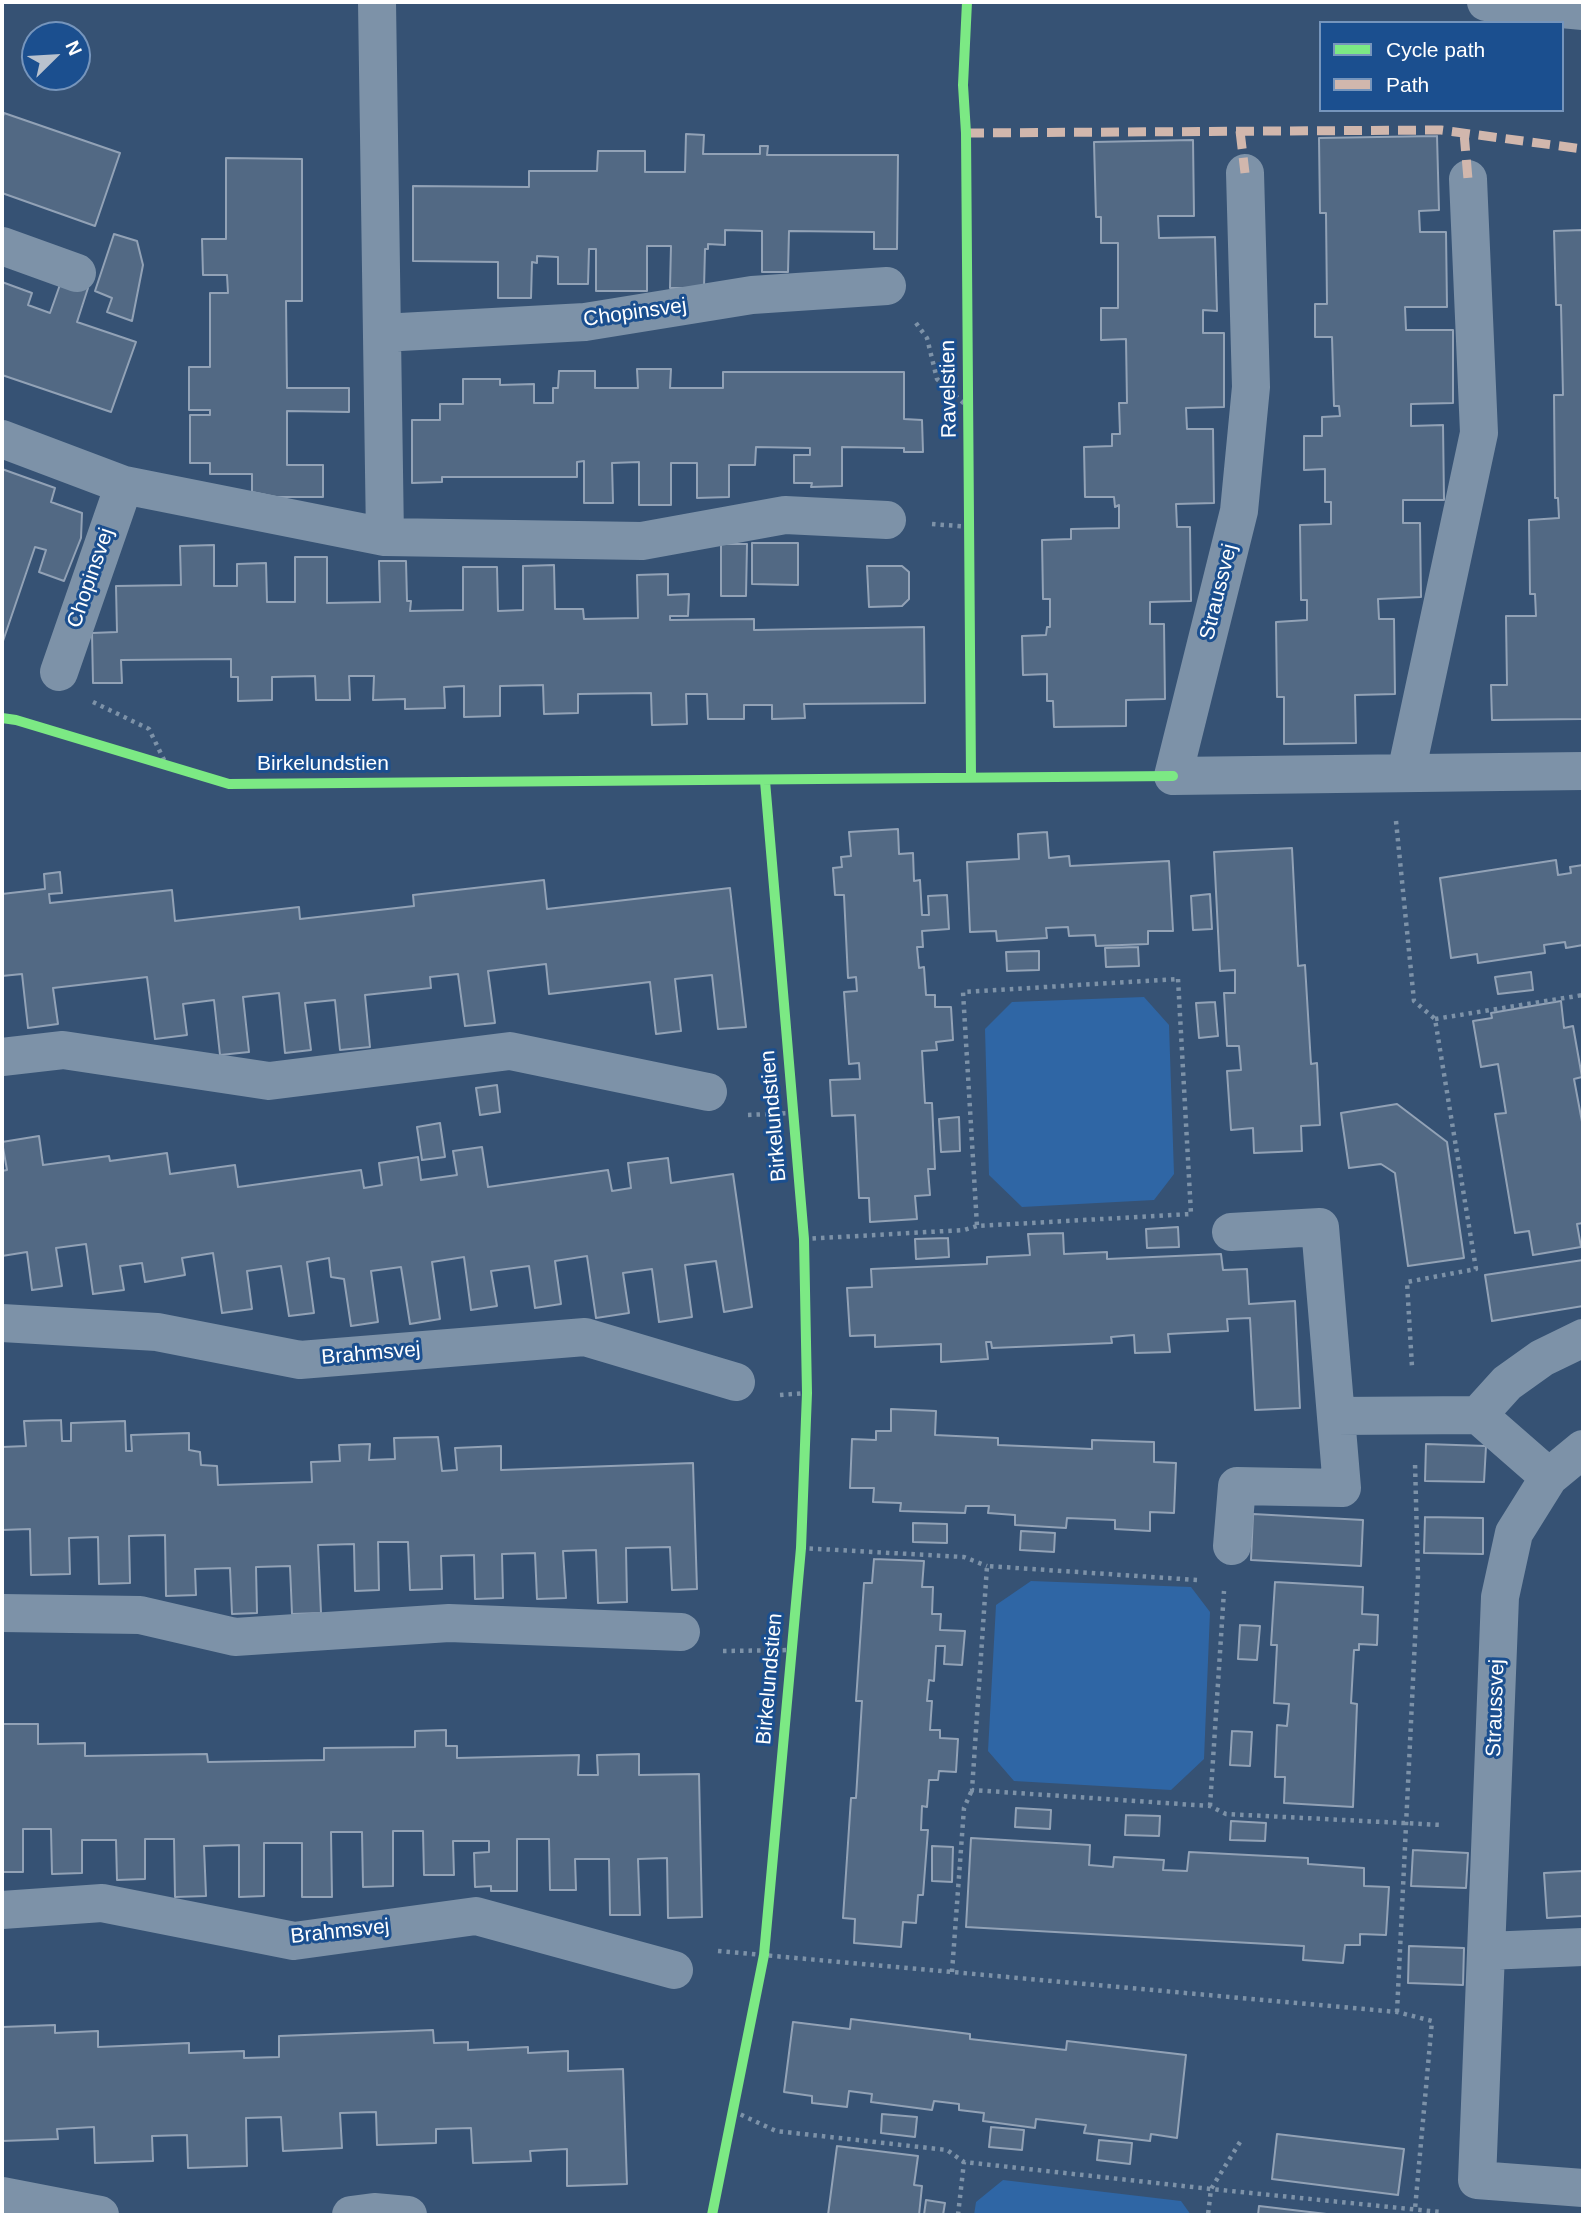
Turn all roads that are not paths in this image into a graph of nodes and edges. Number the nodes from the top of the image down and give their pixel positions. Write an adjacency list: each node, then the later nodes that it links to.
1 (377, 2): 9 (street)
2 (1486, 2): 3 (street)
3 (1583, 11)
4 (1245, 173): 16 (street, Straussvej)
5 (1468, 178): 16 (street)
6 (2, 246): 7 (street)
7 (77, 273)
8 (887, 286): 9 (street, Chopinsvej)
9 (382, 333): 13 (street)
10 (2, 439): 11 (street)
11 (124, 485): 13 (street); 14 (street, Chopinsvej)
12 (887, 520): 13 (street)
13 (385, 537)
14 (59, 671)
15 (1583, 771): 16 (street, Straussvej)
16 (1399, 773)
17 (2, 1057): 18 (street)
18 (708, 1092)
19 (1231, 1232): 24 (street)
20 (2, 1323): 22 (street, Brahmsvej)
21 (1583, 1338): 23 (street)
22 (736, 1381)
23 (1478, 1415): 24 (street); 26 (street)
24 (1336, 1416): 27 (street)
25 (1583, 1449): 26 (street, Straussvej)
26 (1549, 1477): 32 (street, Straussvej)
27 (1228, 1564)
28 (2, 1613): 29 (street)
29 (681, 1632)
30 (2, 1910): 33 (street, Brahmsvej)
31 (1583, 1947): 32 (street)
32 (1486, 1951): 34 (street, Straussvej)
33 (674, 1970)
34 (1583, 2188)
35 (2, 2196): 36 (street)
36 (100, 2215)
37 (351, 2215): 38 (street)
38 (408, 2215)

